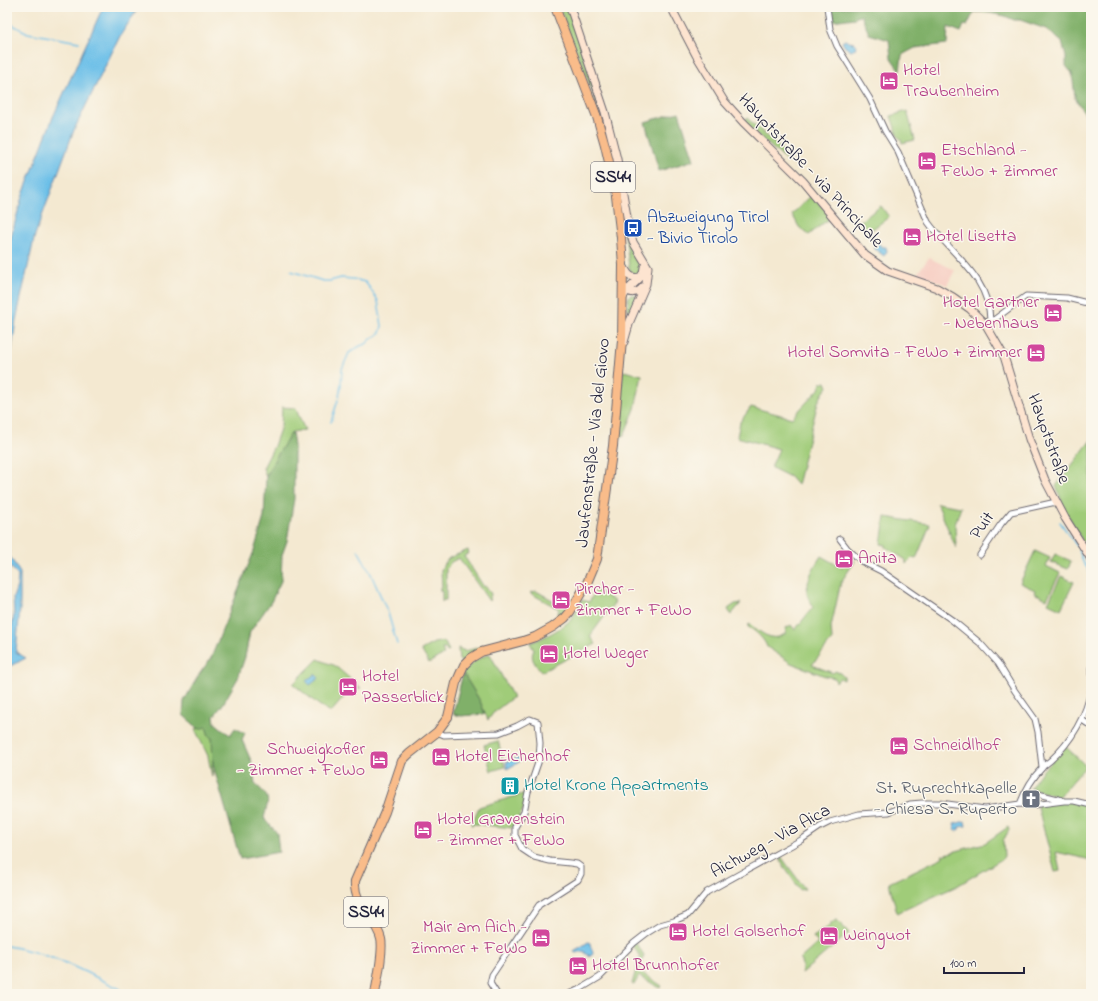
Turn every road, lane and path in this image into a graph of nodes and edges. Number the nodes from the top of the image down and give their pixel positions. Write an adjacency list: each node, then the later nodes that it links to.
1 (555, 7): 6 (main road, Jaufenstraße - Via del Giovo / SS44)
2 (570, 7): 5 (street)
3 (671, 7): 13 (street, Hauptstraße - via Principale)
4 (827, 7): 13 (street)
5 (644, 261): 7 (street); 9 (street)
6 (623, 265): 7 (street); 8 (main road, Jaufenstraße - Via del Giovo / SS44)
7 (643, 274): 10 (street)
8 (623, 282): 10 (street); 11 (main road, Jaufenstraße - Via del Giovo / SS44)
9 (646, 284): 10 (street); 14 (street)
10 (626, 290): 11 (street)
11 (623, 299): 14 (main road, Jaufenstraße - Via del Giovo / SS44)
12 (1091, 304): 13 (street)
13 (988, 323): 15 (street, Hauptstraße)
14 (619, 367): 24 (main road, Jaufenstraße - Via del Giovo / SS44)
15 (1056, 502): 17 (street, Puit); 18 (street, Hauptstraße)
16 (840, 539): 25 (street)
17 (980, 555)
18 (1091, 560)
19 (1091, 668): 20 (street)
20 (1091, 674)
21 (1091, 689): 22 (street)
22 (1082, 720): 23 (street); 25 (street)
23 (1091, 726)
24 (437, 732): 30 (main road, Jaufenstraße - Via del Giovo / SS44); 31 (street)
25 (1042, 767): 26 (street)
26 (1025, 793): 27 (street, Aichweg - Via Aica); 28 (street)
27 (1064, 801): 28 (street, Aichweg - Via Aica); 29 (street, Aichweg - Via Aica)
28 (1020, 804): 32 (street, Aichweg - Via Aica)
29 (1091, 805)
30 (375, 994)
31 (497, 994)
32 (569, 994)

